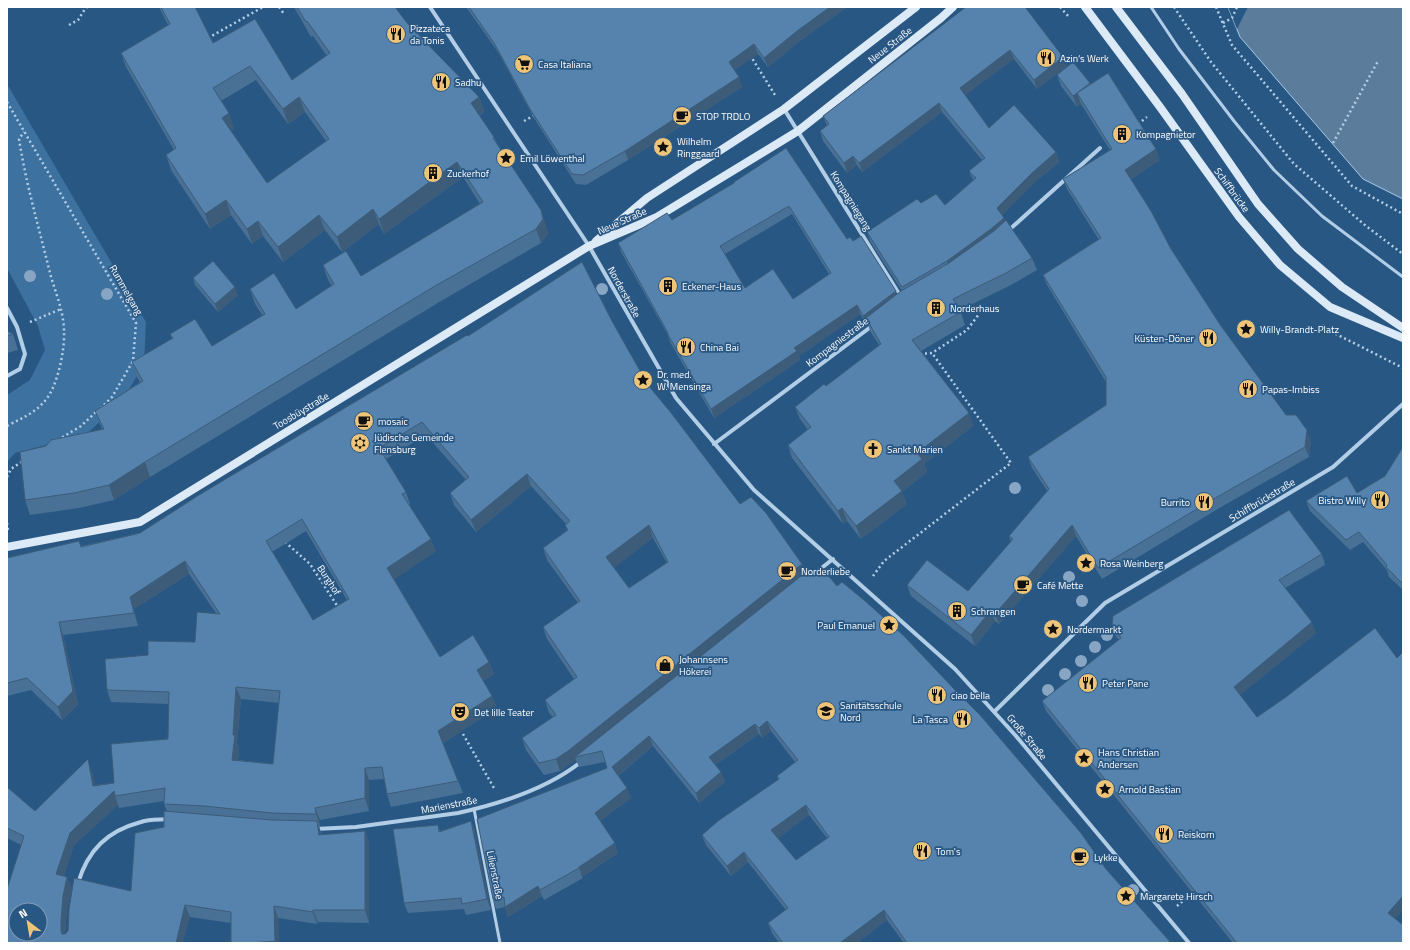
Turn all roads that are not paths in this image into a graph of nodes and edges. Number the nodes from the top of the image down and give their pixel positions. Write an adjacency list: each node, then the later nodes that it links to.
1 (430, 7): 11 (street, Norderstraße)
2 (916, 7): 7 (main road, Neue Straße)
3 (952, 7): 8 (main road, Neue Straße)
4 (1085, 7): 17 (main road, Schiffbrücke)
5 (1116, 7): 16 (main road, Schiffbrücke)
6 (1151, 7): 12 (lane)
7 (784, 109): 8 (street, Kompagniegang); 11 (main road, Neue Straße)
8 (798, 130): 11 (main road, Neue Straße); 13 (street, Kompagniegang)
9 (1100, 148): 10 (street)
10 (1003, 236)
11 (589, 246): 20 (street, Norderstraße); 21 (main road, Toosbüystraße)
12 (1403, 277)
13 (904, 301)
14 (7, 308): 18 (street)
15 (874, 324): 20 (street, Kompagniestraße)
16 (1403, 328)
17 (1403, 338)
18 (7, 376)
19 (1403, 404): 24 (street, Schiffbrückstraße)
20 (714, 444): 22 (street, Norderstraße)
21 (7, 548)
22 (833, 559): 23 (street); 24 (street, Große Straße)
23 (815, 574)
24 (995, 711): 31 (street, Große Straße)
25 (588, 756): 26 (street, Marienstraße)
26 (474, 809): 28 (street, Marienstraße); 30 (lane, Lilienstraße)
27 (178, 820): 29 (street)
28 (313, 829)
29 (76, 888)
30 (500, 943)
31 (1189, 943)

